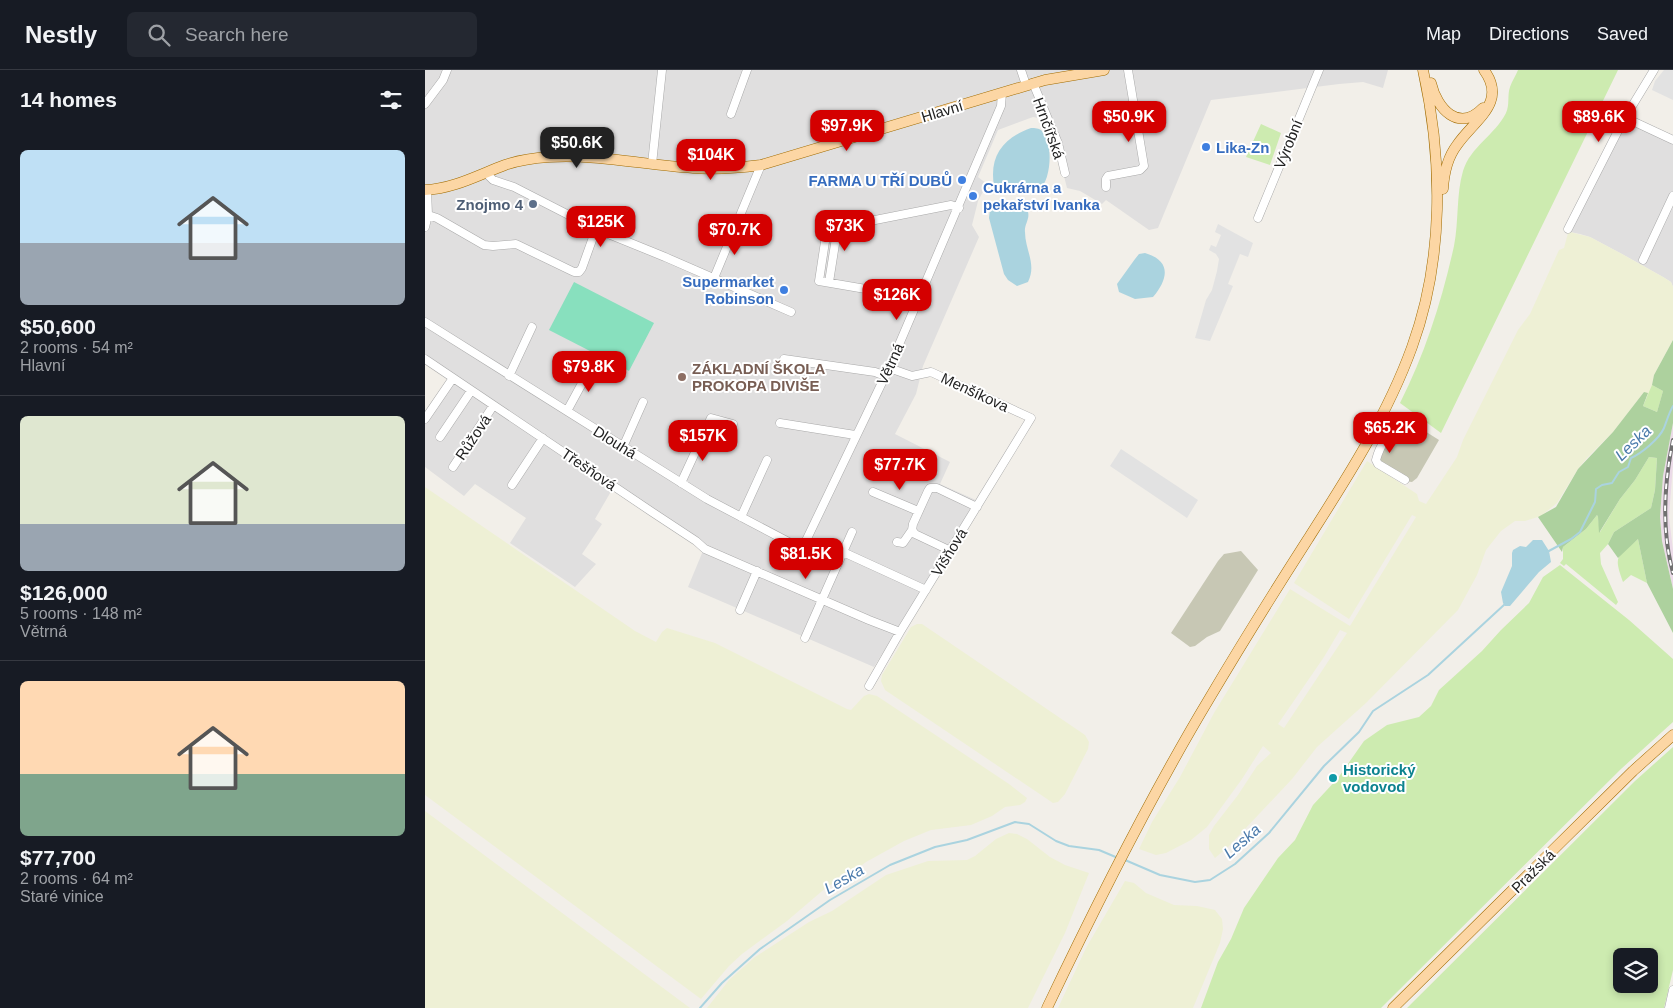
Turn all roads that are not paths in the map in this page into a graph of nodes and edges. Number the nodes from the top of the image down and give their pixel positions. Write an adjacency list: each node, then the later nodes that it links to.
1 (447, 70): 15 (street)
2 (662, 70): 19 (street)
3 (747, 70): 16 (street)
4 (1021, 70): 13 (street, Hrnčířská)
5 (1103, 70): 13 (main road, Hlavní)
6 (1128, 70): 23 (street)
7 (1319, 70): 28 (street, Výrobní)
8 (1423, 70): 32 (main road)
9 (1428, 70): 10 (main road)
10 (1479, 70)
11 (1484, 70): 32 (main road)
12 (1654, 70): 17 (street)
13 (1029, 84): 14 (main road, Hlavní); 22 (street, Hrnčířská)
14 (1002, 93): 20 (main road, Hlavní); 26 (street, Větrná)
15 (425, 104)
16 (731, 114)
17 (1626, 118): 18 (street); 31 (street)
18 (1673, 140)
19 (652, 164): 20 (main road, Hlavní); 21 (main road, Hlavní)
20 (761, 165): 34 (street)
21 (486, 173): 24 (main road, Hlavní); 30 (street)
22 (1065, 173)
23 (1106, 187)
24 (426, 190): 27 (street)
25 (1673, 196): 33 (street)
26 (959, 208): 35 (street, Větrná); 35 (street)
27 (428, 215): 29 (street); 30 (street)
28 (1258, 218)
29 (425, 227)
30 (596, 228): 34 (street)
31 (1568, 229)
32 (1433, 256): 84 (main road)
33 (1643, 260)
34 (713, 278): 36 (street)
35 (919, 298): 42 (street, Větrná)
36 (791, 312)
37 (425, 322): 43 (street, Dlouhá)
38 (532, 327): 43 (street)
39 (425, 359): 45 (street, Třešňová)
40 (783, 359): 44 (street)
41 (592, 365): 49 (street)
42 (889, 368): 44 (street, Větrná); 50 (street, Menšíkova)
43 (509, 376): 49 (street, Dlouhá)
44 (885, 376): 55 (street, Větrná)
45 (453, 378): 46 (street, Třešňová); 51 (street)
46 (471, 391): 48 (street, Třešňová); 56 (street)
47 (643, 402): 58 (street)
48 (493, 406): 57 (street, Třešňová); 60 (street, Růžová)
49 (567, 411): 58 (street, Dlouhá)
50 (1031, 418): 65 (street, Višňová)
51 (425, 419)
52 (780, 423): 55 (street)
53 (1399, 423): 61 (street)
54 (733, 424): 62 (street)
55 (855, 435): 71 (street, Větrná)
56 (440, 437)
57 (543, 438): 63 (street); 75 (street, Třešňová)
58 (623, 447): 62 (street, Dlouhá)
59 (767, 460): 67 (street)
60 (453, 467)
61 (1405, 480)
62 (681, 483): 67 (street, Dlouhá)
63 (511, 485)
64 (873, 492): 66 (street)
65 (977, 506): 66 (street); 72 (street, Višňová)
66 (917, 511): 68 (street)
67 (741, 517): 71 (street, Dlouhá)
68 (912, 530): 70 (street); 72 (street)
69 (852, 532): 73 (street)
70 (897, 542)
71 (802, 549): 74 (street, Dlouhá)
72 (951, 551): 76 (street, Višňová)
73 (843, 552): 74 (street); 76 (street)
74 (837, 565): 77 (street)
75 (757, 571): 77 (street, Třešňová); 78 (street)
76 (926, 590): 79 (street, Višňová)
77 (823, 600): 79 (street, Třešňová); 80 (street)
78 (740, 610)
79 (900, 632): 81 (street, Višňová)
80 (805, 638)
81 (869, 686)
82 (1673, 735): 85 (main road, Pražská)
83 (1673, 990): 86 (street)
84 (1047, 1008)
85 (1393, 1008)
86 (1669, 1008)

